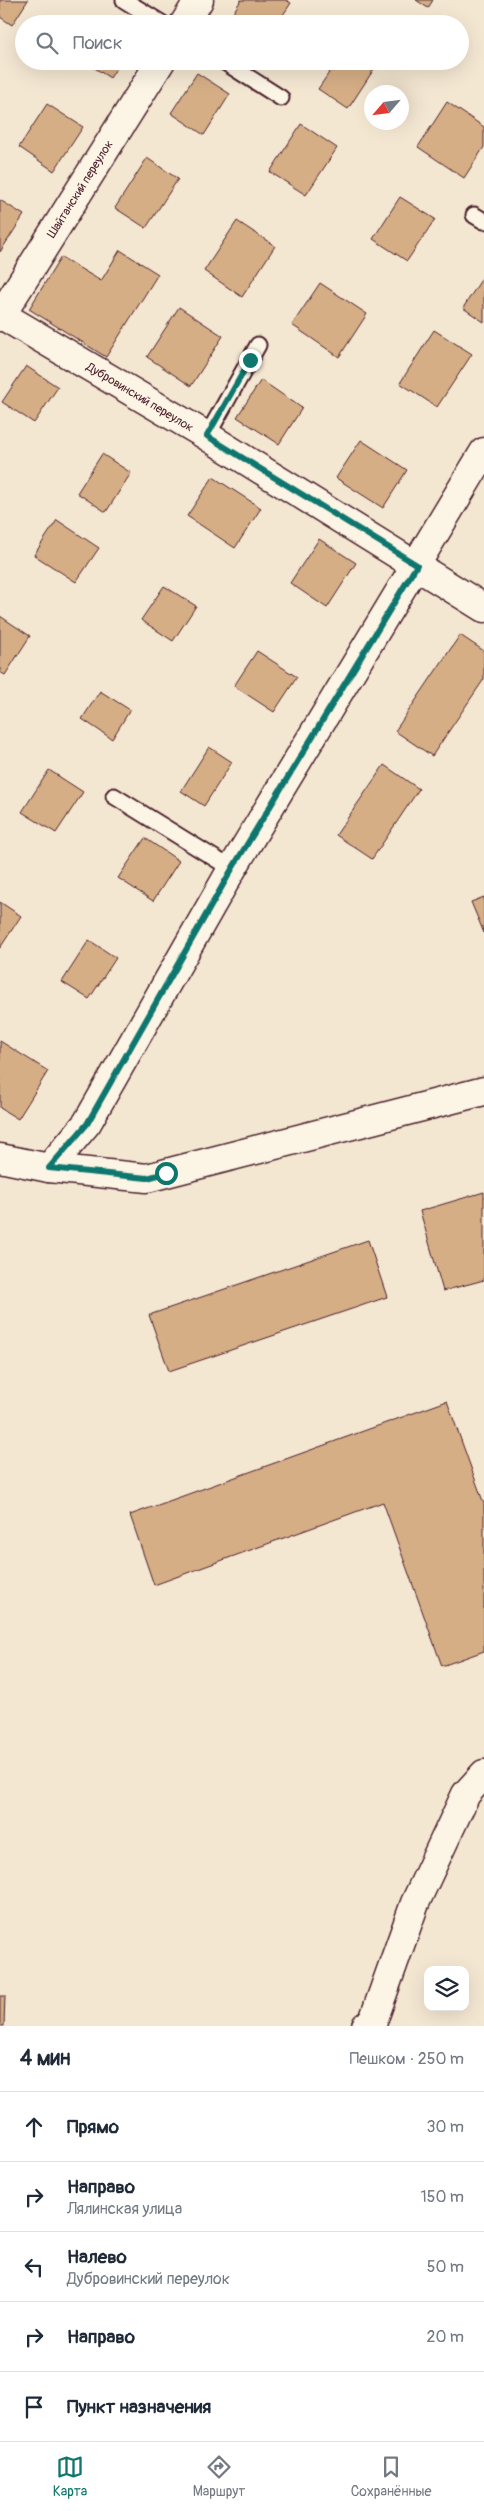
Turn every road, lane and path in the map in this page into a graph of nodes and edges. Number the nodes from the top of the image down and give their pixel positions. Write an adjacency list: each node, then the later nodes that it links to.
1 (124, 0): 3 (lane)
2 (199, 0): 4 (street)
3 (148, 15)
4 (190, 15)
5 (155, 70): 8 (street, Шайтанский переулок)
6 (237, 70): 7 (lane)
7 (281, 98)
8 (0, 315): 10 (street, Дубровинский переулок)
9 (258, 345): 10 (lane)
10 (207, 436): 12 (street, Дубровинский переулок)
11 (484, 452): 12 (street)
12 (417, 565): 13 (street, Дубровинский переулок); 15 (street)
13 (484, 608)
14 (114, 796): 15 (lane)
15 (232, 869): 18 (street)
16 (484, 1091): 18 (street)
17 (0, 1158): 18 (street)
18 (49, 1168): 19 (lane)
19 (0, 1170)
20 (484, 1774): 21 (street)
21 (366, 2026)

